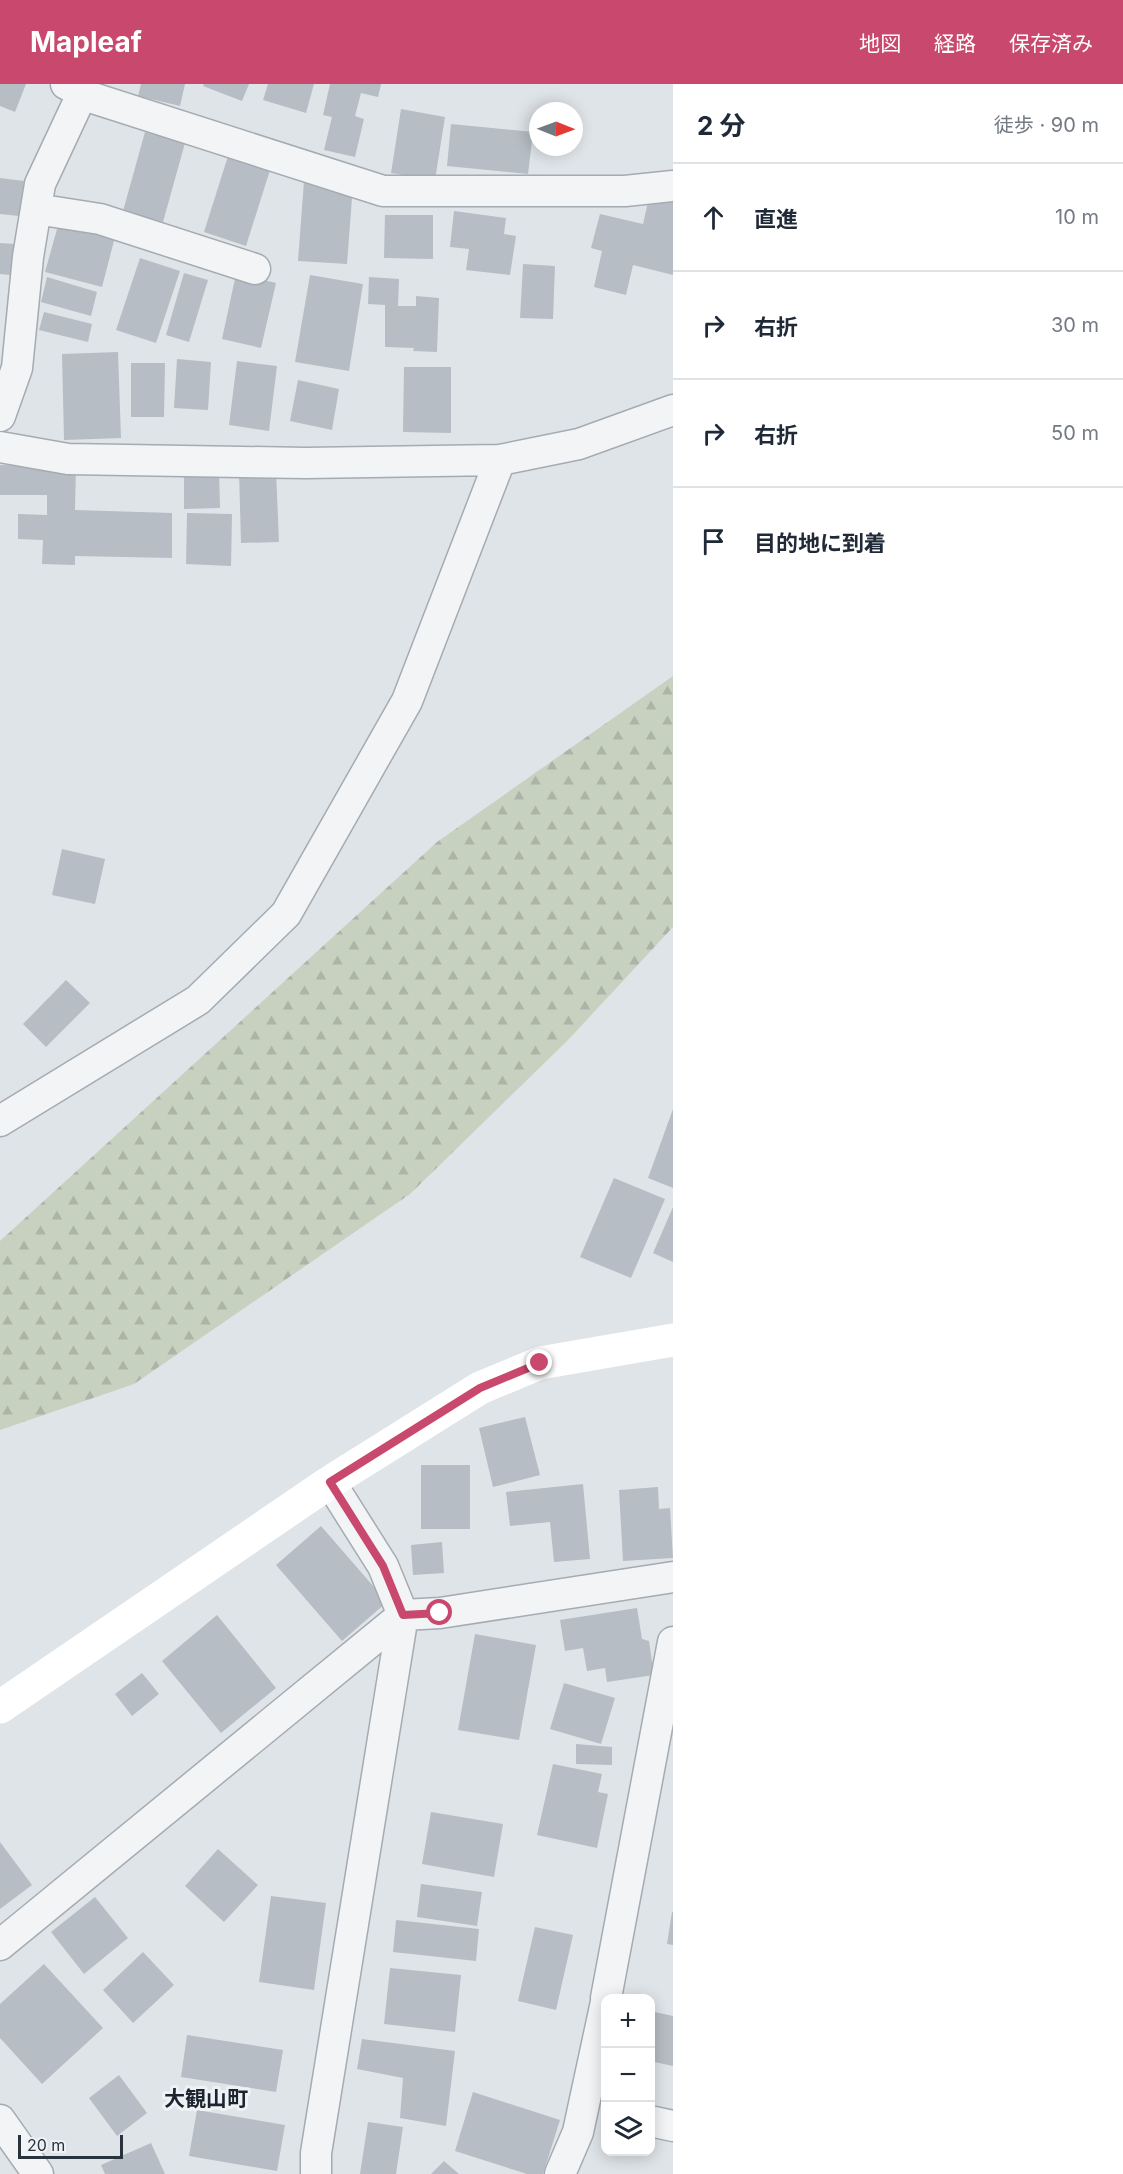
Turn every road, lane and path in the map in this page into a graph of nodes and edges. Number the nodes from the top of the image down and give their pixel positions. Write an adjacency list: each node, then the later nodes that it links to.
1 (75, 88): 2 (street); 3 (street)
2 (673, 186)
3 (36, 208): 4 (street); 6 (street)
4 (255, 269)
5 (673, 410): 8 (street)
6 (0, 416)
7 (0, 447): 8 (street)
8 (500, 460): 9 (street)
9 (0, 1121)
10 (673, 1340): 11 (street)
11 (330, 1482): 13 (street); 16 (street)
12 (673, 1577): 13 (street)
13 (403, 1615): 17 (street); 24 (street)
14 (673, 1642): 15 (street)
15 (669, 1692): 18 (street)
16 (0, 1707)
17 (0, 1945)
18 (607, 1994)
19 (601, 2048): 20 (street)
20 (595, 2110): 26 (street)
21 (0, 2120): 25 (street)
22 (655, 2122): 23 (street)
23 (673, 2126)
24 (312, 2173)
25 (38, 2174)
26 (560, 2174)

